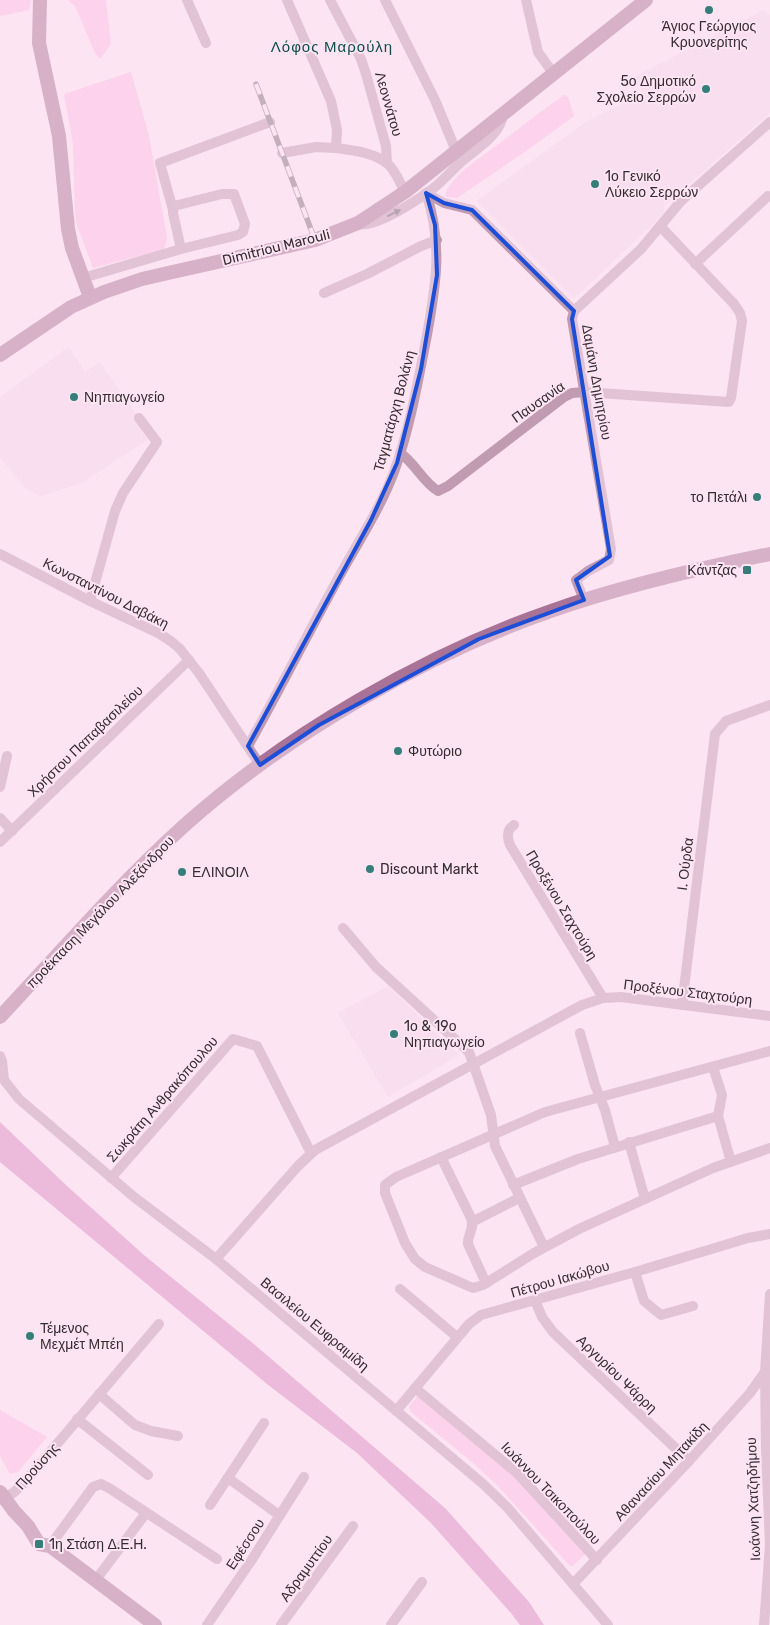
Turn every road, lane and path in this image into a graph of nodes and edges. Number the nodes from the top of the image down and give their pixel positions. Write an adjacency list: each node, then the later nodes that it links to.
1 (40, 0): 26 (main road)
2 (187, 0): 8 (street)
3 (287, 0): 13 (street)
4 (330, 0): 16 (street, Λεοννάτου)
5 (385, 0): 14 (street)
6 (526, 0): 9 (street)
7 (646, 0): 9 (main road, Dimitriou Marouli)
8 (206, 43)
9 (553, 73): 10 (main road, Dimitriou Marouli)
10 (503, 113): 14 (main road, Dimitriou Marouli); 18 (street)
11 (270, 122): 20 (street)
12 (770, 122): 22 (street)
13 (336, 148): 15 (street); 16 (street)
14 (456, 151): 17 (main road, Dimitriou Marouli)
15 (282, 153)
16 (387, 163): 17 (street, Λεοννάτου)
17 (405, 192): 21 (main road, Dimitriou Marouli)
18 (426, 193): 21 (street, one-way to 18); 23 (street, Ταγματάρχη Βολάνη); 29 (street, Δαμάνη Δημητρίου)
19 (768, 196): 25 (street)
20 (173, 210): 24 (street); 24 (street)
21 (358, 223): 28 (main road, Dimitriou Marouli)
22 (660, 226): 25 (street); 29 (street)
23 (437, 240): 27 (street); 33 (street, Ταγματάρχη Βολάνη)
24 (181, 249): 26 (street)
25 (695, 264): 31 (street, Παυσανία)
26 (83, 278): 28 (main road)
27 (324, 293)
28 (90, 297): 30 (main road, Dimitriou Marouli)
29 (574, 311): 31 (street, Δαμάνη Δημητρίου)
30 (0, 355)
31 (585, 392): 33 (street, Παυσανία); 36 (street, Δαμάνη Δημητρίου)
32 (139, 418): 37 (street)
33 (400, 453): 40 (street, Ταγματάρχη Βολάνη)
34 (770, 554): 36 (main road, προέκταση Μεγάλου Αλεξάνδρου)
35 (1, 558): 37 (street, Κωνσταντίνου Δαβάκη)
36 (584, 600): 42 (main road, προέκταση Μεγάλου Αλεξάνδρου)
37 (90, 602): 38 (street, Κωνσταντίνου Δαβάκη)
38 (189, 660): 40 (street, Κωνσταντίνου Δαβάκη); 46 (street, Χρήστου Παπαβασιλείου)
39 (770, 705): 50 (street, Ι. Ούρδα)
40 (248, 746): 42 (street, Κωνσταντίνου Δαβάκη)
41 (7, 756): 43 (street)
42 (260, 765): 52 (main road, προέκταση Μεγάλου Αλεξάνδρου)
43 (0, 787)
44 (0, 818): 46 (street)
45 (514, 825): 49 (street, Προξένου Σαχτούρη)
46 (12, 831): 47 (street, Χρήστου Παπαβασιλείου)
47 (0, 842)
48 (343, 928): 56 (street)
49 (602, 998): 50 (street, Προξένου Σταχτούρη); 56 (street)
50 (682, 1005): 51 (street, Προξένου Σταχτούρη)
51 (770, 1016)
52 (0, 1018)
53 (580, 1033): 58 (street)
54 (770, 1051): 57 (street)
55 (0, 1056): 67 (street, Βασιλείου Ευφραιμίδη)
56 (474, 1063): 60 (street); 64 (street)
57 (713, 1067): 58 (street); 59 (street)
58 (600, 1098): 60 (street); 62 (street)
59 (718, 1116): 61 (street); 66 (street)
60 (492, 1134): 65 (street); 68 (street)
61 (629, 1142): 62 (street); 70 (street)
62 (615, 1147): 68 (street)
63 (770, 1148): 66 (street, Πέτρου Ιακώβου)
64 (310, 1154): 67 (street, Σωκράτη Ανθρακόπουλου); 74 (street)
65 (441, 1157): 71 (street); 76 (street, Πέτρου Ιακώβου)
66 (731, 1162): 70 (street, Πέτρου Ιακώβου)
67 (111, 1178): 74 (street, Βασιλείου Ευφραιμίδη)
68 (513, 1185): 69 (street)
69 (520, 1198): 71 (street); 73 (street)
70 (645, 1199): 73 (street, Πέτρου Ιακώβου)
71 (472, 1222): 76 (street)
72 (770, 1234): 75 (street, Πέτρου Ιακώβου)
73 (544, 1247): 76 (street, Πέτρου Ιακώβου)
74 (216, 1258): 86 (street, Βασιλείου Ευφραιμίδη)
75 (635, 1272): 79 (street, Πέτρου Ιακώβου); 80 (street)
76 (486, 1283)
77 (400, 1289): 82 (street)
78 (770, 1294): 83 (street, Ιωάννη Χατζηδήμου)
79 (535, 1300): 82 (street, Πέτρου Ιακώβου); 90 (street, Αργυρίου Ψάρρη)
80 (692, 1306)
81 (159, 1324): 85 (street, Προύσης)
82 (457, 1338): 84 (street, Πέτρου Ιακώβου)
83 (768, 1370): 90 (street, Αθανασίου Μητακίδη); 110 (street, Ιωάννη Χατζηδήμου)
84 (415, 1388): 86 (street, Πέτρου Ιακώβου); 101 (street, Ιωάννου Τσικοπούλου)
85 (100, 1394): 87 (street, Προύσης); 89 (street)
86 (396, 1411): 104 (street, Βασιλείου Ευφραιμίδη)
87 (78, 1420): 91 (street); 94 (street, Προύσης)
88 (264, 1424): 93 (street)
89 (178, 1436)
90 (689, 1461): 101 (street, Αθανασίου Μητακίδη)
91 (148, 1475)
92 (304, 1477): 97 (street, Εφέσσου)
93 (228, 1478): 95 (street); 97 (street)
94 (1, 1497): 99 (main road, Προύσης)
95 (210, 1505)
96 (146, 1513): 99 (street); 100 (street); 102 (street)
97 (279, 1515): 106 (street, Εφέσσου)
98 (353, 1526): 107 (street, Αδραμυττίου)
99 (50, 1546): 102 (main road, Προύσης)
100 (217, 1559)
101 (597, 1560): 104 (street, Αθανασίου Μητακίδη)
102 (95, 1581): 105 (main road, Προύσης)
103 (422, 1582): 108 (street)
104 (573, 1584): 109 (street, Βασιλείου Ευφραιμίδη)
105 (155, 1625)
106 (207, 1625)
107 (281, 1625)
108 (391, 1625)
109 (608, 1625)
110 (764, 1625)

